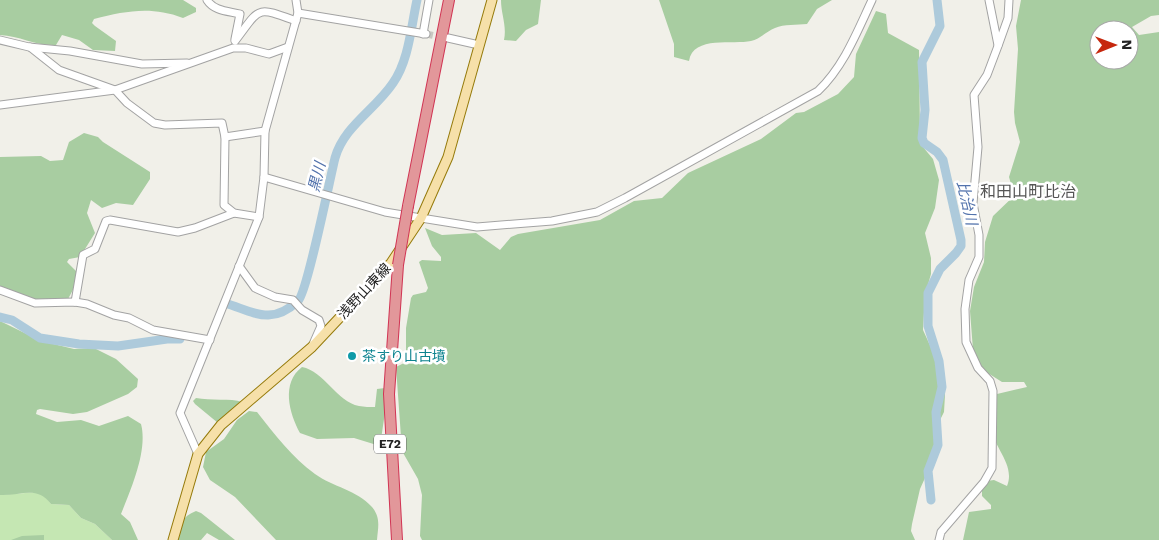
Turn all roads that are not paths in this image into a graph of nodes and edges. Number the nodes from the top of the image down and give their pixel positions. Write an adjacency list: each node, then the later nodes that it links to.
1 (207, 0): 14 (street)
2 (296, 0): 10 (street)
3 (429, 0): 10 (street)
4 (449, 0): 20 (highway, E72)
5 (453, 0): 20 (highway, E72)
6 (492, 0): 15 (main road, 浅野山東線)
7 (872, 0): 28 (street)
8 (988, 0): 17 (street)
9 (1009, 0): 17 (street)
10 (298, 13): 11 (street)
11 (296, 21): 14 (street); 16 (street)
12 (448, 38): 15 (street)
13 (0, 40): 18 (street)
14 (234, 44): 16 (street); 19 (street)
15 (479, 45): 28 (main road, 浅野山東線)
16 (288, 46): 23 (street)
17 (998, 46): 37 (street)
18 (30, 47): 19 (street); 21 (street)
19 (197, 62): 21 (street)
20 (437, 63): 36 (highway, E72, bridge)
21 (115, 90): 22 (street); 24 (street)
22 (0, 105)
23 (265, 131): 24 (street); 25 (street)
24 (225, 137): 26 (street)
25 (264, 177): 27 (street); 28 (street)
26 (234, 213): 27 (street); 31 (street)
27 (259, 217): 29 (street)
28 (421, 218): 33 (main road, 浅野山東線)
29 (239, 266): 32 (street); 33 (street)
30 (0, 290): 31 (street)
31 (75, 302): 32 (street)
32 (210, 340): 34 (street)
33 (312, 347): 34 (main road, 浅野山東線)
34 (198, 454): 35 (main road, 浅野山東線)
35 (173, 540)
36 (398, 540)
37 (939, 540)

